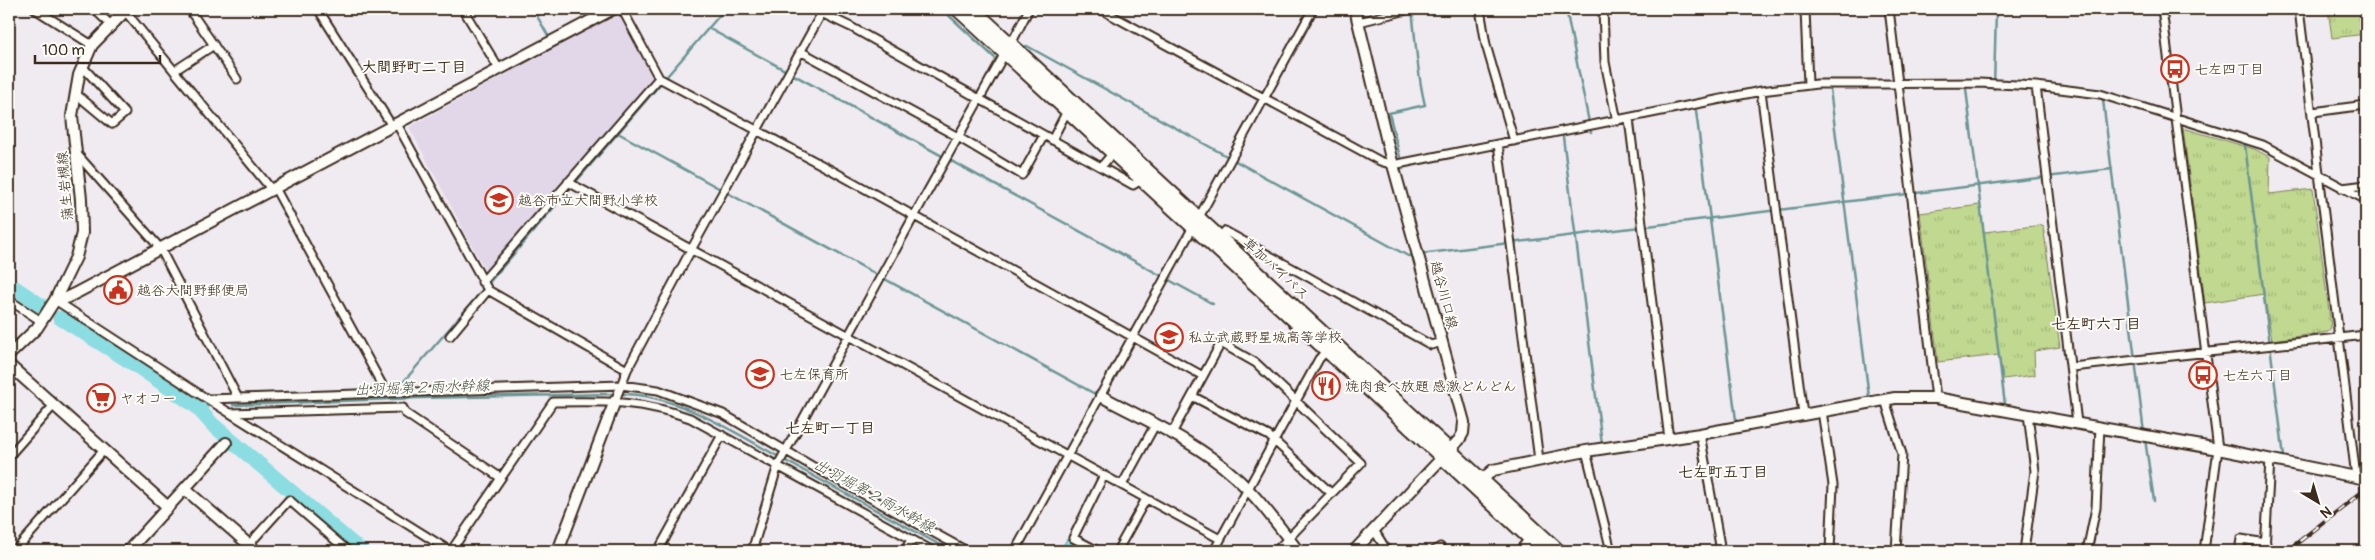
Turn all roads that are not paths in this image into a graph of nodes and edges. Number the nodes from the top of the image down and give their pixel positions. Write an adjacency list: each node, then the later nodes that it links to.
1 (35, 9): 26 (street)
2 (94, 9): 24 (street)
3 (189, 9): 25 (street)
4 (318, 9): 47 (street)
5 (463, 9): 30 (street)
6 (614, 9): 30 (street); 32 (street)
7 (814, 9): 22 (street)
8 (957, 9): 27 (highway, 草加バイパス)
9 (973, 9): 27 (highway, 草加バイパス)
10 (1029, 9): 27 (street)
11 (1100, 9): 40 (street)
12 (1313, 9): 40 (street)
13 (1356, 9): 23 (street, 越谷川口線)
14 (1411, 9): 23 (street)
15 (1480, 9): 52 (street)
16 (1603, 9): 46 (street)
17 (1805, 9): 35 (street)
18 (1889, 9): 34 (street)
19 (2162, 9): 44 (street)
20 (2299, 9): 43 (street)
21 (126, 10): 24 (street, 蒲生岩槻線); 31 (street)
22 (823, 11): 28 (street); 39 (street)
23 (1359, 22): 56 (street, 越谷川口線)
24 (111, 25): 26 (street, 蒲生岩槻線)
25 (214, 44): 31 (street); 33 (street)
26 (92, 45): 29 (street, 蒲生岩槻線)
27 (1008, 48): 39 (street); 42 (highway, 草加バイパス); 66 (highway, 草加バイパス)
28 (800, 52): 48 (street); 50 (street)
29 (82, 66): 38 (street, 蒲生岩槻線); 38 (street)
30 (499, 69): 47 (street)
31 (174, 71): 63 (street)
32 (659, 78): 48 (street); 60 (street)
33 (237, 79)
34 (1898, 83): 35 (street); 36 (street); 93 (street)
35 (1808, 85): 37 (street)
36 (2036, 86): 44 (street); 85 (street)
37 (1761, 91): 45 (street); 101 (street)
38 (76, 94): 54 (street, 蒲生岩槻線)
39 (979, 98): 49 (street); 50 (street)
40 (1264, 99): 56 (street); 66 (street)
41 (2366, 105): 43 (street)
42 (1067, 111): 51 (street); 55 (highway, 草加バイパス)
43 (2313, 112): 58 (street)
44 (2176, 117): 58 (street); 82 (street)
45 (1629, 119): 46 (street); 109 (street)
46 (1617, 121): 52 (street)
47 (395, 125): 63 (street); 70 (street)
48 (757, 130): 65 (street); 69 (street)
49 (1044, 135): 50 (street); 51 (street)
50 (958, 137): 65 (street)
51 (1052, 140): 57 (street)
52 (1514, 141): 53 (street)
53 (1498, 144): 56 (street); 120 (street)
54 (76, 153): 68 (street); 72 (street, 蒲生岩槻線)
55 (1112, 154): 57 (street); 59 (highway, 草加バイパス)
56 (1393, 165): 80 (street, 越谷川口線)
57 (1101, 167): 59 (street)
58 (2321, 176): 62 (street); 79 (street)
59 (1141, 180): 66 (highway, 草加バイパス)
60 (568, 182): 69 (street); 70 (street)
61 (2366, 185): 62 (street)
62 (2342, 188): 64 (street)
63 (273, 189): 68 (street); 89 (street)
64 (2366, 200)
65 (914, 216): 77 (street); 78 (street)
66 (1196, 223): 67 (highway, 草加バイパス); 78 (street); 81 (highway, 草加バイパス)
67 (1220, 238): 80 (street); 116 (highway, 草加バイパス)
68 (160, 248): 72 (street); 92 (street)
69 (691, 250): 77 (street); 86 (street)
70 (482, 282): 71 (street)
71 (488, 290): 76 (street); 86 (street)
72 (55, 299): 74 (street, 蒲生岩槻線); 94 (street)
73 (9, 300): 74 (street)
74 (41, 321): 83 (street, 蒲生岩槻線)
75 (2366, 335): 79 (street)
76 (450, 336)
77 (848, 336): 114 (street); 118 (street)
78 (1133, 337): 87 (street); 90 (street)
79 (2340, 339): 82 (street); 124 (street)
80 (1442, 342): 116 (street, 越谷川口線)
81 (1327, 350): 97 (street); 116 (highway, 草加バイパス)
82 (2206, 354): 85 (street); 112 (street)
83 (9, 355)
84 (9, 365): 98 (street)
85 (2072, 367): 103 (street)
86 (627, 370): 88 (street)
87 (1203, 376): 91 (street); 97 (street)
88 (621, 385): 89 (street); 96 (street); 114 (street)
89 (386, 392): 92 (street)
90 (1101, 396): 104 (street); 118 (street)
91 (1192, 396): 106 (street); 110 (street)
92 (238, 398): 94 (street)
93 (1936, 398): 95 (street); 102 (street)
94 (208, 399): 100 (street)
95 (1885, 400): 99 (street); 166 (street)
96 (615, 401): 108 (street); 123 (street); 144 (street)
97 (1296, 401): 110 (street); 129 (street)
98 (54, 405): 113 (street); 117 (street)
99 (1822, 411): 101 (street); 165 (street)
100 (231, 413): 123 (street); 143 (street)
101 (1803, 414): 107 (street)
102 (2028, 414): 103 (street); 167 (street)
103 (2077, 423): 105 (street)
104 (1155, 425): 106 (street); 126 (street)
105 (2100, 427): 112 (street); 168 (street)
106 (1172, 433): 128 (street)
107 (1700, 434): 109 (street); 164 (street)
108 (722, 435): 121 (street); 145 (street)
109 (1669, 439): 115 (street)
110 (1274, 441): 128 (street); 129 (street)
111 (226, 443): 127 (street)
112 (2218, 449): 119 (street); 169 (street)
113 (104, 450): 132 (street); 140 (street)
114 (786, 451): 121 (street); 149 (street)
115 (1586, 451): 120 (street); 163 (street)
116 (1446, 454): 125 (highway, 草加バイパス); 133 (street, 越谷川口線)
117 (9, 456)
118 (1068, 456): 122 (street); 150 (street)
119 (2270, 459): 124 (street); 138 (street)
120 (1539, 460): 125 (street)
121 (778, 466): 135 (street); 146 (street)
122 (1104, 476): 126 (street); 151 (street)
123 (501, 478): 143 (street)
124 (2362, 478): 131 (street)
125 (1477, 483): 137 (highway, 草加バイパス); 162 (highway, 草加バイパス)
126 (1122, 486): 130 (street)
127 (185, 489): 132 (street); 139 (street)
128 (1248, 489): 134 (street); 136 (street)
129 (1331, 493): 134 (street)
130 (1146, 498): 136 (street); 152 (street)
131 (2366, 499)
132 (168, 507): 141 (street)
133 (1374, 530): 156 (street, 越谷川口線); 157 (street)
134 (1288, 538): 154 (street); 155 (street)
135 (911, 539): 147 (street); 148 (street)
136 (1220, 539): 153 (street)
137 (1530, 540): 160 (street); 161 (highway, 草加バイパス)
138 (2266, 543): 170 (street); 171 (street)
139 (250, 549): 142 (street)
140 (15, 551)
141 (128, 551)
142 (348, 551)
143 (451, 551)
144 (558, 551)
145 (658, 551)
146 (752, 551)
147 (905, 551)
148 (933, 551)
149 (967, 551)
150 (1015, 551)
151 (1098, 551)
152 (1117, 551)
153 (1214, 551)
154 (1276, 551)
155 (1298, 551)
156 (1354, 551)
157 (1387, 551)
158 (1434, 551): 159 (street)
159 (1442, 551)
160 (1521, 551)
161 (1543, 551)
162 (1559, 551)
163 (1611, 551)
164 (1721, 551)
165 (1830, 551)
166 (1896, 551)
167 (2024, 551)
168 (2087, 551)
169 (2204, 551)
170 (2239, 551)
171 (2265, 551)

